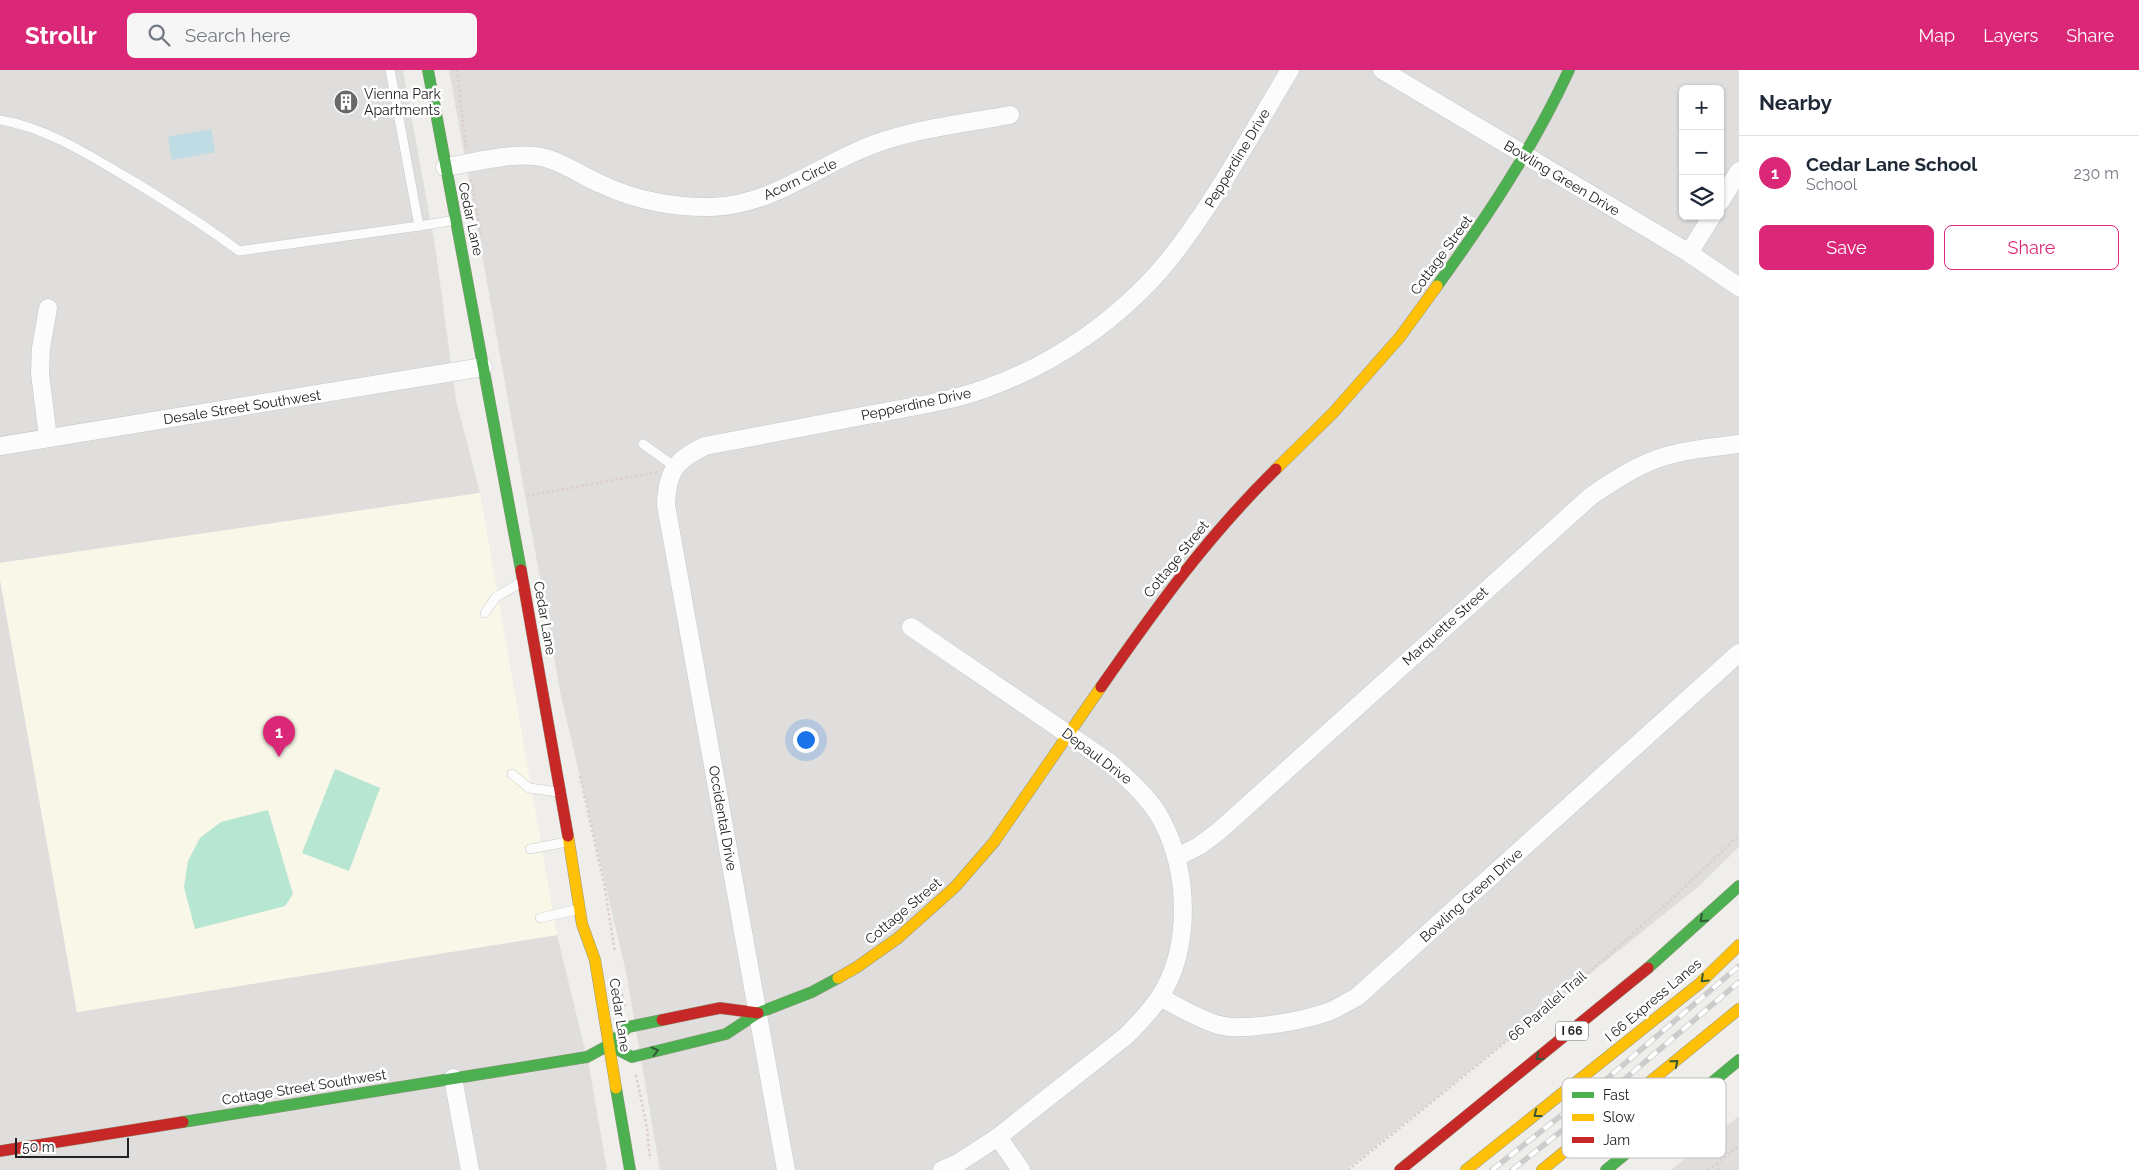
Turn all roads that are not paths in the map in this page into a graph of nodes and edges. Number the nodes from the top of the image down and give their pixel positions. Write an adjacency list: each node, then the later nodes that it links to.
1 (390, 70): 14 (lane)
2 (428, 70): 9 (main road, Cedar Lane)
3 (1290, 70): 23 (street, Pepperdine Drive)
4 (1382, 70): 8 (street, Bowling Green Drive)
5 (1569, 70): 8 (main road, Cottage Street)
6 (1010, 115): 9 (street, Acorn Circle)
7 (0, 120): 14 (lane)
8 (1525, 156): 15 (street, Bowling Green Drive); 28 (main road, Cottage Street)
9 (445, 167): 12 (main road, Cedar Lane)
10 (1739, 171): 11 (street)
11 (1724, 195)
12 (456, 220): 14 (lane); 18 (main road, Cedar Lane)
13 (1710, 220): 15 (street)
14 (419, 226)
15 (1689, 253): 16 (street, Bowling Green Drive)
16 (1739, 287)
17 (48, 308): 19 (street)
18 (483, 367): 19 (street, Desale Street Southwest); 24 (main road, Cedar Lane)
19 (48, 438): 22 (street, Desale Street Southwest)
20 (643, 444): 23 (lane)
21 (1739, 444): 33 (street, Marquette Street)
22 (0, 446)
23 (675, 467): 40 (street, Occidental Drive)
24 (523, 582): 25 (lane); 30 (main road, Cedar Lane)
25 (485, 613)
26 (911, 627): 28 (street, Depaul Drive)
27 (1739, 653): 38 (street, Bowling Green Drive)
28 (1068, 734): 33 (street, Depaul Drive); 40 (main road, Cottage Street)
29 (512, 774): 30 (lane)
30 (561, 792): 31 (main road, Cedar Lane)
31 (568, 842): 32 (lane); 35 (main road, Cedar Lane)
32 (530, 849)
33 (1177, 857): 38 (street, Depaul Drive)
34 (1739, 886): 58 (main road, I 66, one-way to 58)
35 (579, 909): 36 (lane); 41 (main road, Cedar Lane)
36 (540, 918)
37 (1739, 945): 44 (main road, I 66 Express Lanes, one-way to 44)
38 (1160, 997): 48 (street, Depaul Drive)
39 (1739, 1009): 45 (main road, one-way to 39)
40 (758, 1014): 41 (main road); 41 (main road, Cottage Street, one-way to 40); 55 (street, Occidental Drive)
41 (609, 1045): 43 (main road, Cottage Street Southwest); 54 (main road, Cedar Lane)
42 (1739, 1060): 46 (main road)
43 (453, 1078): 49 (main road, Cottage Street Southwest); 53 (street)
44 (1581, 1078)
45 (1656, 1078)
46 (1717, 1078)
47 (1562, 1093): 59 (main road, I 66 Express Lanes, one-way to 59)
48 (998, 1137): 56 (street, Depaul Drive); 57 (street)
49 (0, 1151)
50 (1562, 1154): 60 (main road, one-way to 50)
51 (1621, 1158): 61 (main road)
52 (1625, 1158): 61 (main road)
53 (470, 1170)
54 (630, 1170)
55 (786, 1170)
56 (942, 1170)
57 (1021, 1170)
58 (1400, 1170)
59 (1466, 1170)
60 (1542, 1170)
61 (1607, 1170)

